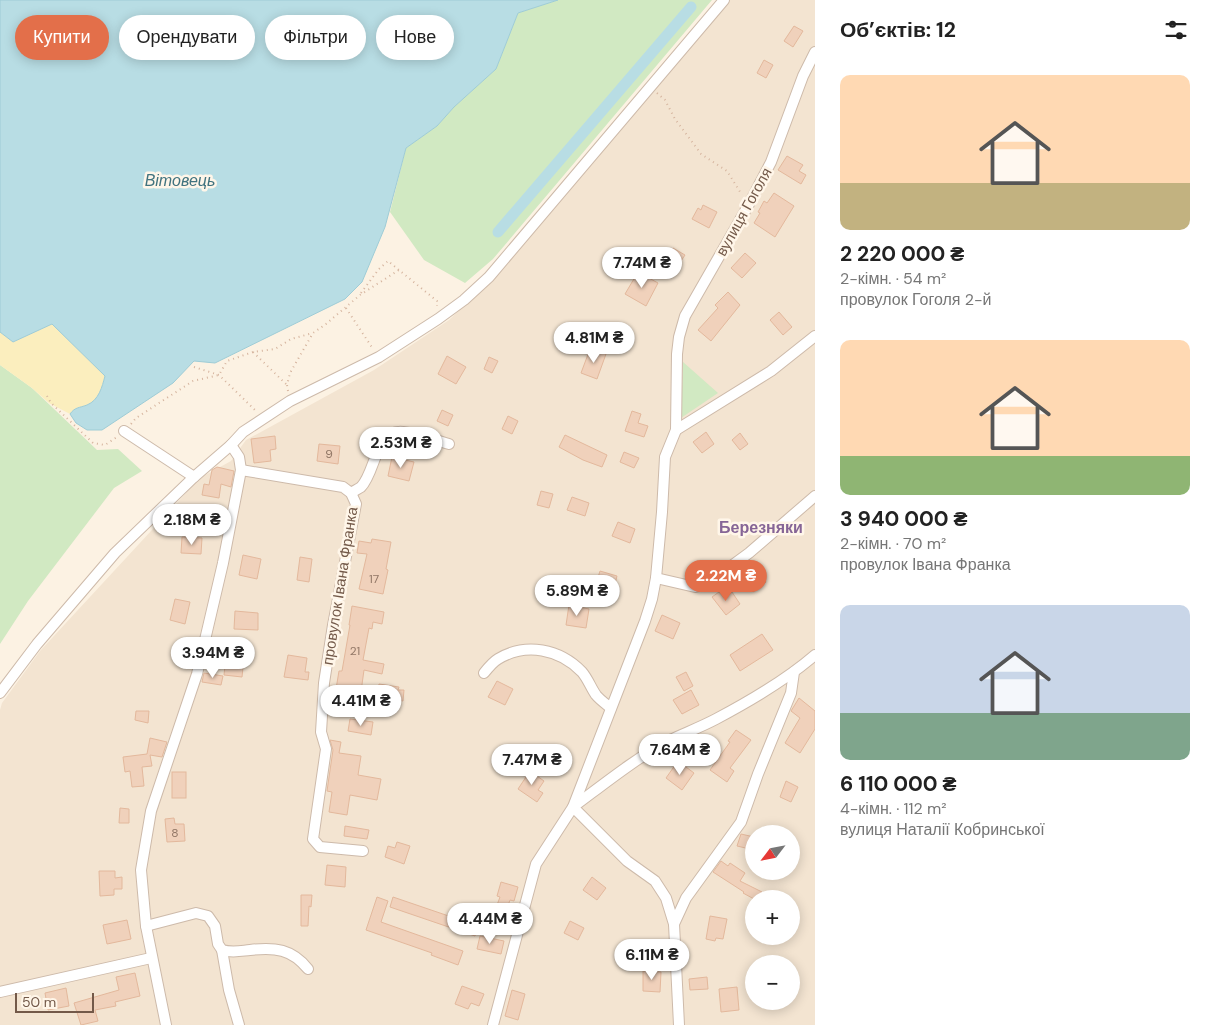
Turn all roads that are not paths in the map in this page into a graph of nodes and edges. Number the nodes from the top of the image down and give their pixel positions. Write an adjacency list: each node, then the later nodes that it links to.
1 (724, 0): 7 (street)
2 (815, 52): 4 (street, вулиця Гоголя)
3 (815, 336): 4 (street)
4 (676, 430): 12 (street, вулиця Гоголя)
5 (124, 431): 9 (street)
6 (449, 444): 10 (street)
7 (231, 445): 8 (street); 9 (street)
8 (241, 470): 10 (street, провулок Івана Франка); 21 (street)
9 (194, 477): 16 (street)
10 (351, 493): 19 (street, провулок Івана Франка)
11 (815, 496): 12 (street)
12 (656, 578): 17 (street, вулиця Гоголя)
13 (815, 655): 14 (street)
14 (794, 672): 18 (street); 20 (street)
15 (484, 673): 17 (street)
16 (0, 693)
17 (611, 708): 18 (street, вулиця Гоголя)
18 (573, 807): 20 (street); 28 (street, вулиця Гоголя)
19 (363, 851)
20 (674, 924): 29 (street)
21 (146, 926): 22 (street); 23 (street)
22 (222, 950): 24 (street); 27 (street)
23 (151, 958): 25 (street); 26 (street)
24 (308, 969)
25 (0, 992)
26 (166, 1025)
27 (239, 1025)
28 (493, 1025)
29 (679, 1025)

